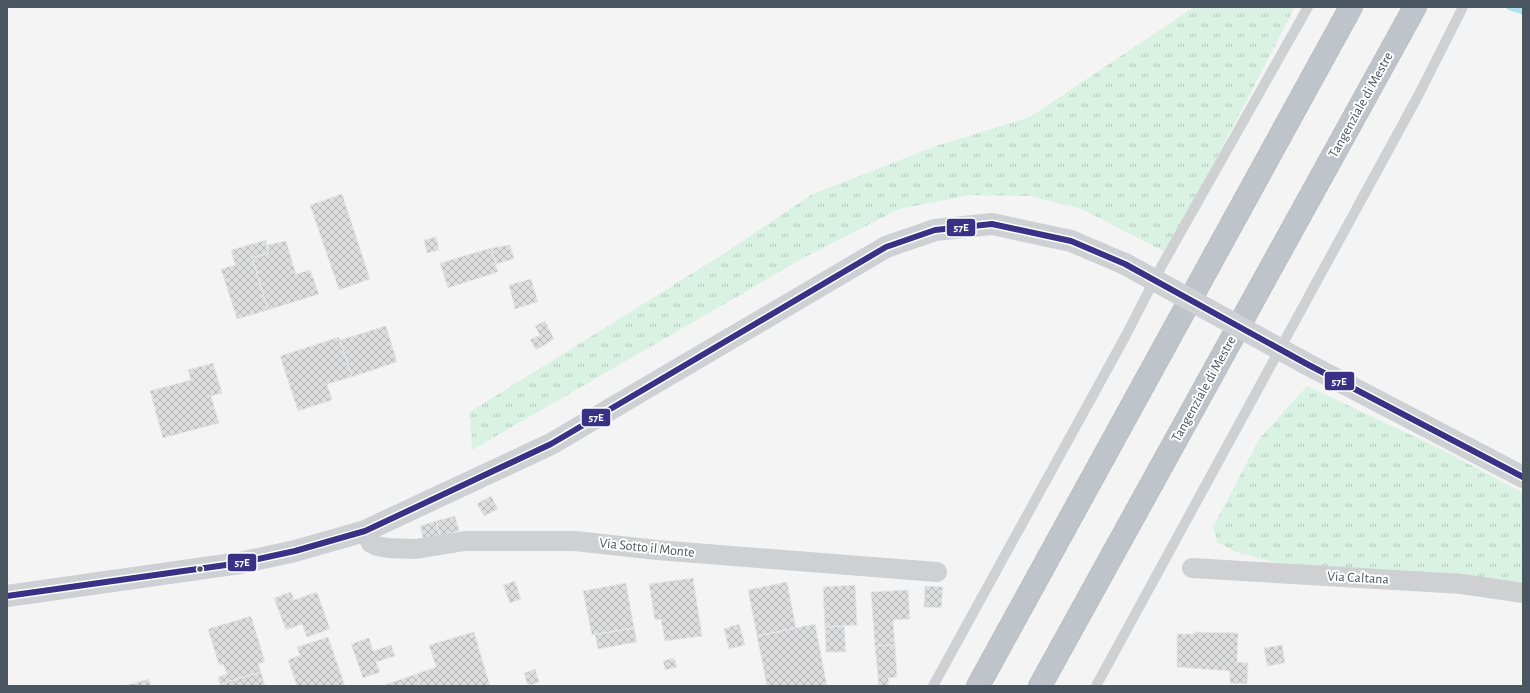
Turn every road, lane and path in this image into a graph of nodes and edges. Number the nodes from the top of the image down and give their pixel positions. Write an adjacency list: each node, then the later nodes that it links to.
1 (1308, 7): 11 (lane)
2 (1351, 7): 12 (highway)
3 (1415, 7): 13 (highway, Tangenziale di Mestre)
4 (1463, 7): 14 (lane)
5 (1523, 477): 6 (main road, bridge)
6 (365, 531): 8 (street, Via Sotto il Monte); 10 (main road)
7 (1192, 568): 9 (street, Via Caltana)
8 (937, 572)
9 (1523, 594)
10 (7, 596)
11 (934, 686)
12 (978, 686)
13 (1040, 686)
14 (1096, 686)

